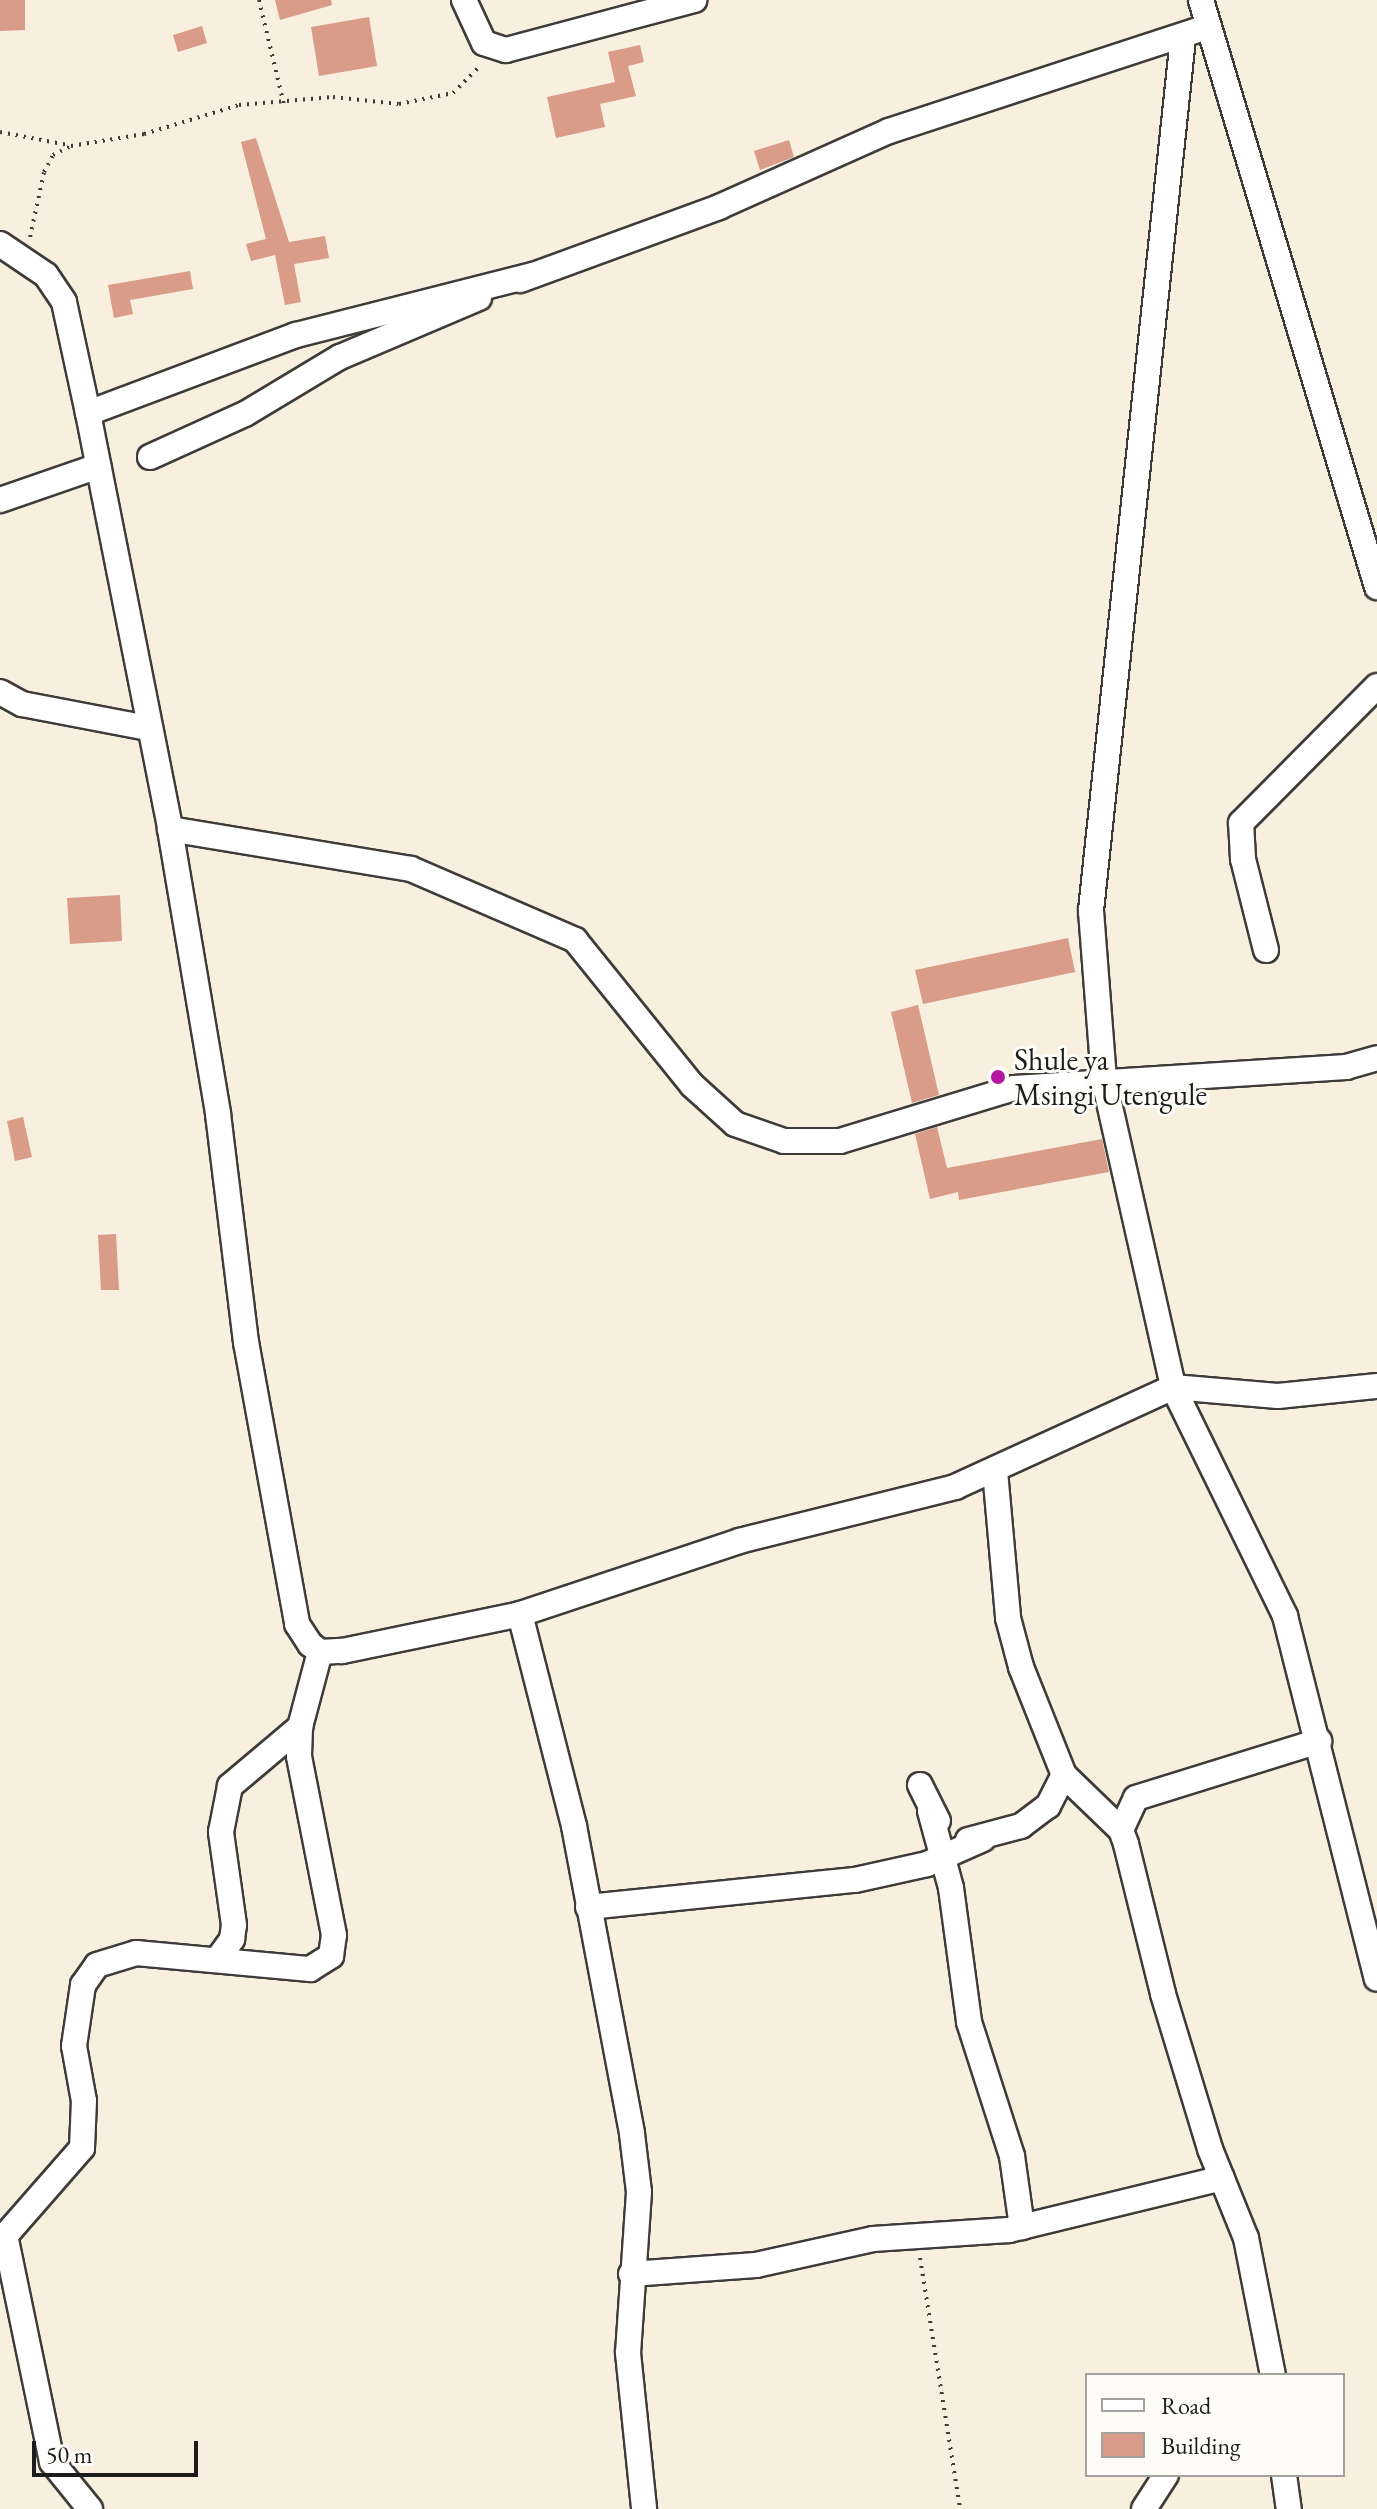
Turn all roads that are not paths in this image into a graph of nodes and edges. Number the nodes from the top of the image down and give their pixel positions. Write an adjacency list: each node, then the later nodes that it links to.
1 (464, 0): 2 (street)
2 (694, 0)
3 (1201, 0): 4 (street)
4 (1207, 27): 5 (street); 12 (street)
5 (1183, 38): 7 (street); 19 (street)
6 (0, 244): 8 (street)
7 (532, 275): 8 (street); 9 (street)
8 (88, 413): 10 (street)
9 (150, 457)
10 (98, 466): 11 (street); 15 (street)
11 (0, 500)
12 (1377, 587)
13 (1377, 686): 17 (street)
14 (0, 692): 15 (street)
15 (148, 728): 16 (street)
16 (170, 829): 19 (street); 24 (street)
17 (1266, 950)
18 (1377, 1058): 19 (street)
19 (1104, 1080): 21 (street)
20 (1377, 1386): 21 (street)
21 (1173, 1387): 22 (street); 26 (street)
22 (995, 1471): 23 (street); 27 (street)
23 (520, 1614): 24 (street); 33 (street)
24 (320, 1652): 25 (street)
25 (300, 1727): 34 (street); 34 (street)
26 (1319, 1741): 30 (street); 35 (street)
27 (1064, 1775): 30 (street); 31 (street)
28 (920, 1785): 29 (street)
29 (930, 1811): 31 (street); 32 (street)
30 (1121, 1830): 36 (street)
31 (983, 1839): 32 (street)
32 (943, 1859): 33 (street); 37 (street)
33 (588, 1907): 38 (street)
34 (217, 1960): 42 (street)
35 (1377, 1979)
36 (1222, 2178): 37 (street); 39 (street)
37 (1022, 2227): 38 (street)
38 (631, 2274): 43 (street)
39 (1273, 2373)
40 (1165, 2477): 44 (street)
41 (1284, 2477): 45 (street)
42 (90, 2509)
43 (644, 2509)
44 (1144, 2509)
45 (1289, 2509)

